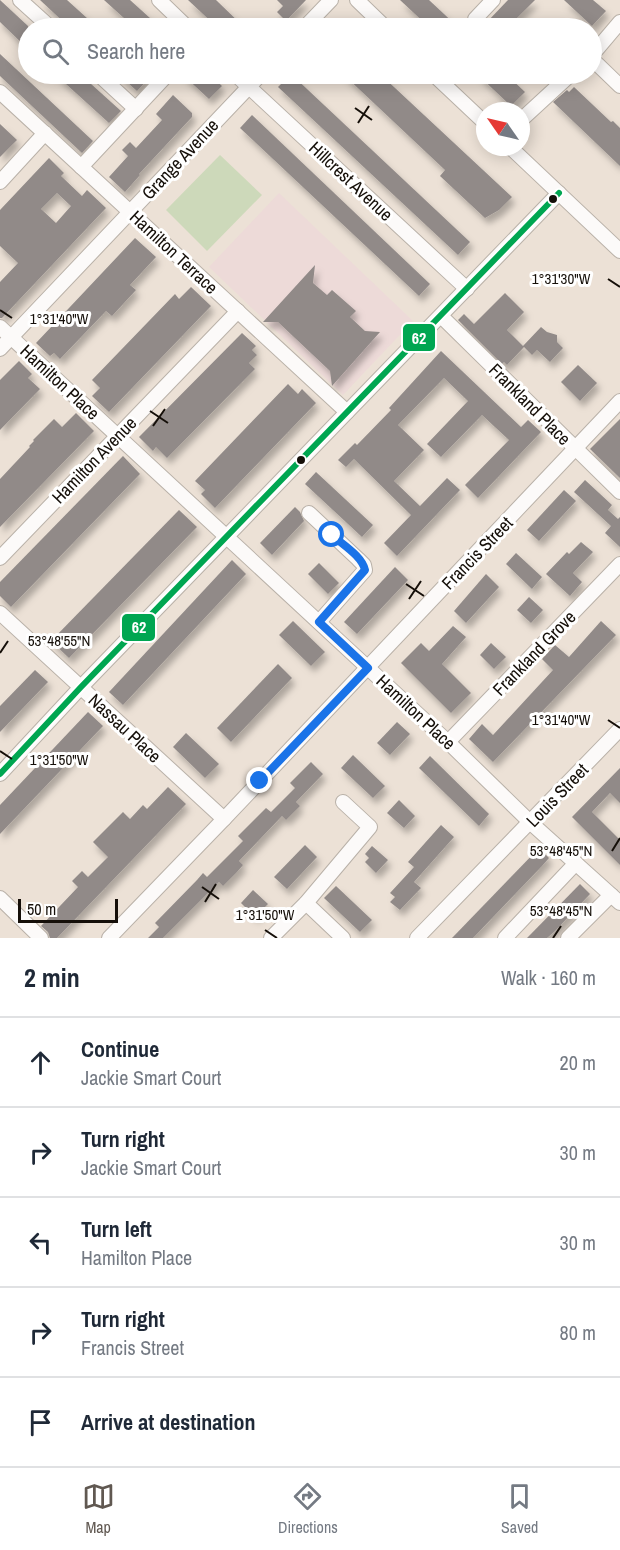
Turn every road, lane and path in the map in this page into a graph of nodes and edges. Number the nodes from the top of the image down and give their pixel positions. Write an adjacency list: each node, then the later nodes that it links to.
1 (20, 0): 6 (street)
2 (159, 0): 7 (street)
3 (331, 0): 8 (street)
4 (493, 0): 10 (street)
5 (362, 2): 9 (street)
6 (40, 18)
7 (178, 18)
8 (314, 18)
9 (377, 18)
10 (476, 18)
11 (620, 22): 12 (street)
12 (602, 44)
13 (602, 68): 20 (street)
14 (109, 84): 23 (street)
15 (159, 84): 23 (street)
16 (246, 84): 21 (street, Hillcrest Avenue)
17 (252, 84): 21 (street, Grange Avenue)
18 (444, 84): 25 (street)
19 (560, 84): 24 (street)
20 (620, 86)
21 (249, 87): 31 (street, Grange Avenue); 33 (street, Hillcrest Avenue)
22 (0, 92): 26 (street, Hamilton Terrace)
23 (136, 109): 28 (street)
24 (530, 112)
25 (476, 115)
26 (45, 134): 28 (street, Hamilton Terrace); 29 (street)
27 (520, 156): 30 (street)
28 (81, 167): 31 (street, Hamilton Terrace)
29 (0, 182)
30 (560, 193): 32 (street); 33 (street)
31 (130, 212): 34 (street, Hamilton Terrace); 37 (street, Grange Avenue)
32 (620, 251)
33 (467, 289): 35 (street)
34 (238, 312): 40 (street, Hamilton Terrace); 41 (street, Hamilton Avenue)
35 (441, 316): 40 (street); 42 (street, Frankland Place)
36 (0, 327): 37 (street, Hamilton Place)
37 (11, 337): 38 (street, Grange Avenue); 41 (street, Hamilton Place)
38 (0, 350)
39 (620, 401): 42 (street, Francis Street)
40 (347, 412): 45 (street)
41 (117, 435): 45 (street, Hamilton Place); 46 (street, Hamilton Avenue)
42 (576, 449): 43 (street, Frankland Place); 50 (street, Francis Street)
43 (620, 492)
44 (309, 513): 49 (street)
45 (226, 537): 49 (street, Hamilton Place); 51 (street)
46 (0, 558)
47 (620, 564): 53 (street, Frankland Grove)
48 (0, 613): 51 (street, Nassau Place)
49 (319, 622): 50 (street, Hamilton Place)
50 (368, 668): 53 (street, Hamilton Place); 56 (street, Francis Street)
51 (81, 687): 54 (street); 56 (street, Nassau Place)
52 (620, 729): 57 (street, Louis Street)
53 (448, 742): 57 (street, Hamilton Place)
54 (0, 774)
55 (343, 802): 61 (street)
56 (224, 819): 63 (street, Francis Street)
57 (531, 822): 58 (street, Hamilton Place); 66 (street, Louis Street)
58 (576, 863): 60 (street, Hamilton Place); 67 (street)
59 (0, 898): 62 (street)
60 (615, 899): 68 (street)
61 (306, 903): 64 (street); 65 (street)
62 (41, 938)
63 (109, 938)
64 (271, 938)
65 (343, 938)
66 (417, 938)
67 (505, 938)
68 (568, 938)

